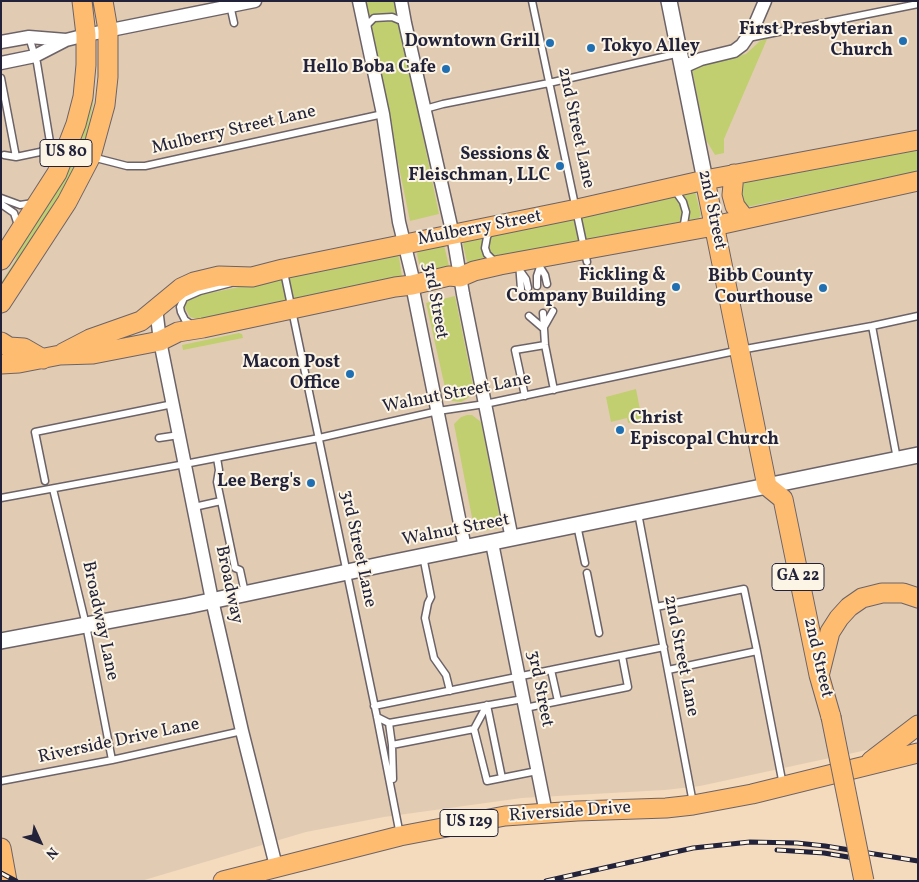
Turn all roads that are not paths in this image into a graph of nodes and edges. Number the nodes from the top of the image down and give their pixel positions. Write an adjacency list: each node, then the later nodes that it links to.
1 (82, 1): 15 (main road, US 80)
2 (103, 1): 13 (main road, US 80)
3 (255, 1): 9 (street)
4 (359, 1): 14 (street, 3rd Street)
5 (402, 1): 12 (street, 3rd Street)
6 (532, 1): 24 (lane, 2nd Street Lane)
7 (669, 1): 21 (street, 2nd Street)
8 (764, 1): 17 (street)
9 (230, 4): 11 (lane); 13 (street)
10 (918, 4): 17 (lane)
11 (234, 23)
12 (405, 23): 14 (lane); 25 (street, 3rd Street)
13 (108, 30): 15 (street); 29 (main road, US 80)
14 (365, 32): 26 (street, 3rd Street)
15 (86, 35): 18 (street); 36 (main road, US 80)
16 (29, 37): 18 (street); 19 (street); 20 (lane)
17 (748, 38): 21 (street)
18 (66, 40): 20 (street)
19 (1, 42)
20 (35, 56): 22 (street); 30 (lane)
21 (681, 60): 24 (lane); 32 (street, 2nd Street)
22 (1, 63)
23 (1, 78): 30 (lane)
24 (549, 83): 25 (lane); 38 (lane, 2nd Street Lane)
25 (425, 110): 44 (street, 3rd Street)
26 (383, 114): 29 (lane, Mulberry Street Lane); 45 (street, 3rd Street)
27 (918, 140): 31 (main road, Mulberry Street)
28 (4, 155): 30 (lane)
29 (91, 156): 56 (main road, US 80)
30 (16, 157)
31 (734, 174): 32 (main road, Mulberry Street); 39 (main road)
32 (705, 180): 34 (main road, Mulberry Street); 40 (main road, 2nd Street)
33 (918, 181): 39 (main road, Mulberry Street)
34 (672, 187): 38 (main road, Mulberry Street); 42 (lane)
35 (1, 198): 36 (lane)
36 (39, 202): 43 (main road, US 80)
37 (1, 204): 43 (lane)
38 (577, 209): 41 (main road, Mulberry Street); 46 (lane, 2nd Street Lane)
39 (745, 219): 40 (main road, Mulberry Street)
40 (714, 226): 42 (main road, Mulberry Street); 67 (main road, 2nd Street)
41 (492, 227): 44 (main road, Mulberry Street); 49 (lane)
42 (683, 232): 46 (main road, Mulberry Street)
43 (18, 234): 47 (main road, US 80)
44 (453, 235): 45 (main road, Mulberry Street); 53 (street, 3rd Street)
45 (404, 245): 51 (main road, Mulberry Street); 54 (street, 3rd Street)
46 (586, 255): 48 (main road, Mulberry Street)
47 (1, 260)
48 (539, 262): 48 (lane); 50 (main road, Mulberry Street)
49 (500, 266): 50 (main road, Mulberry Street); 53 (main road, Mulberry Street)
50 (520, 267): 55 (lane)
51 (283, 269): 52 (main road, Mulberry Street); 58 (lane, 3rd Street Lane)
52 (252, 277): 57 (main road, Mulberry Street); 62 (lane)
53 (460, 277): 54 (main road, Mulberry Street); 74 (street, 3rd Street)
54 (412, 285): 58 (main road, Mulberry Street); 75 (street, 3rd Street)
55 (525, 288)
56 (1, 303)
57 (156, 308): 64 (street, Broadway); 68 (main road, Mulberry Street)
58 (292, 309): 62 (main road, Mulberry Street); 78 (lane, 3rd Street Lane)
59 (532, 316): 63 (lane)
60 (918, 316): 61 (lane, Walnut Street Lane)
61 (872, 326): 67 (lane, Walnut Street Lane); 81 (lane)
62 (203, 328): 64 (main road, Mulberry Street)
63 (544, 328): 63 (lane); 66 (lane)
64 (160, 341): 68 (main road, Mulberry Street); 73 (street, Broadway)
65 (1, 342): 68 (main road)
66 (544, 345): 71 (lane); 72 (lane)
67 (740, 350): 71 (lane, Walnut Street Lane); 84 (main road, 2nd Street)
68 (52, 357): 69 (main road, Mulberry Street); 70 (main road)
69 (1, 364)
70 (1, 377)
71 (554, 390): 72 (lane, Walnut Street Lane)
72 (525, 396): 74 (lane, Walnut Street Lane)
73 (173, 404): 76 (street, Broadway); 83 (lane)
74 (485, 404): 75 (lane, Walnut Street Lane); 91 (street, 3rd Street)
75 (438, 411): 78 (lane, Walnut Street Lane); 93 (street, 3rd Street)
76 (179, 435): 77 (lane); 82 (street, Broadway)
77 (159, 438)
78 (319, 438): 80 (lane, Walnut Street Lane); 96 (lane, 3rd Street Lane)
79 (918, 455): 81 (street, Walnut Street)
80 (217, 458): 82 (lane, Walnut Street Lane); 87 (lane)
81 (897, 459): 84 (street, Walnut Street)
82 (185, 464): 85 (lane, Walnut Street Lane); 88 (street, Broadway)
83 (45, 481)
84 (767, 486): 89 (street, Walnut Street); 110 (main road, 2nd Street / GA 22)
85 (53, 489): 86 (lane, Walnut Street Lane); 102 (lane, Broadway Lane)
86 (1, 498)
87 (221, 501): 88 (lane); 98 (lane)
88 (194, 507): 100 (street, Broadway)
89 (638, 513): 90 (street, Walnut Street); 101 (lane, 2nd Street Lane)
90 (577, 525): 91 (street, Walnut Street); 95 (lane)
91 (512, 539): 92 (street, Walnut Street)
92 (492, 543): 93 (street, Walnut Street); 111 (street, 3rd Street)
93 (465, 548): 94 (street, Walnut Street)
94 (423, 556): 96 (street, Walnut Street); 112 (lane)
95 (585, 563)
96 (346, 572): 98 (street, Walnut Street); 116 (lane, 3rd Street Lane)
97 (588, 573): 103 (lane)
98 (245, 593): 100 (street, Walnut Street)
99 (918, 598): 110 (main road)
100 (212, 600): 102 (street, Walnut Street); 121 (street, Broadway)
101 (656, 607): 105 (lane, 2nd Street Lane); 106 (lane)
102 (86, 625): 104 (street, Walnut Street); 124 (lane, Broadway Lane)
103 (599, 633)
104 (1, 641)
105 (664, 647): 107 (lane); 109 (lane, 2nd Street Lane)
106 (756, 651): 109 (lane); 130 (lane)
107 (622, 656): 108 (lane); 113 (lane)
108 (552, 670): 111 (lane); 113 (lane)
109 (668, 670): 131 (lane, 2nd Street Lane)
110 (819, 675): 138 (main road, 2nd Street / GA 22, bridge)
111 (519, 677): 112 (lane); 114 (street, 3rd Street)
112 (450, 691): 116 (lane)
113 (558, 702): 114 (lane)
114 (524, 704): 115 (lane); 126 (street, 3rd Street)
115 (488, 705): 118 (lane); 120 (lane); 127 (lane)
116 (374, 706): 117 (lane, 3rd Street Lane)
117 (377, 717): 118 (lane); 133 (lane, 3rd Street Lane)
118 (389, 723): 122 (lane)
119 (918, 725): 125 (main road)
120 (474, 729): 122 (lane); 127 (lane)
121 (242, 732): 124 (lane, Riverside Drive Lane); 135 (street, Broadway)
122 (392, 745): 128 (lane)
123 (918, 753): 125 (main road, Riverside Drive / US 129)
124 (112, 760): 129 (lane, Riverside Drive Lane)
125 (866, 765): 130 (main road, Riverside Drive / US 129)
126 (537, 771): 127 (lane); 132 (street, 3rd Street)
127 (502, 778)
128 (393, 779)
129 (1, 781)
130 (783, 786): 131 (main road, Riverside Drive / US 129)
131 (693, 805): 132 (main road, Riverside Drive / US 129)
132 (546, 813): 133 (main road, Riverside Drive / US 129)
133 (400, 836): 135 (main road, Riverside Drive / US 129)
134 (1, 848): 136 (main road)
135 (276, 866): 137 (main road, Riverside Drive / US 129)
136 (7, 881)
137 (223, 881)
138 (864, 881)

